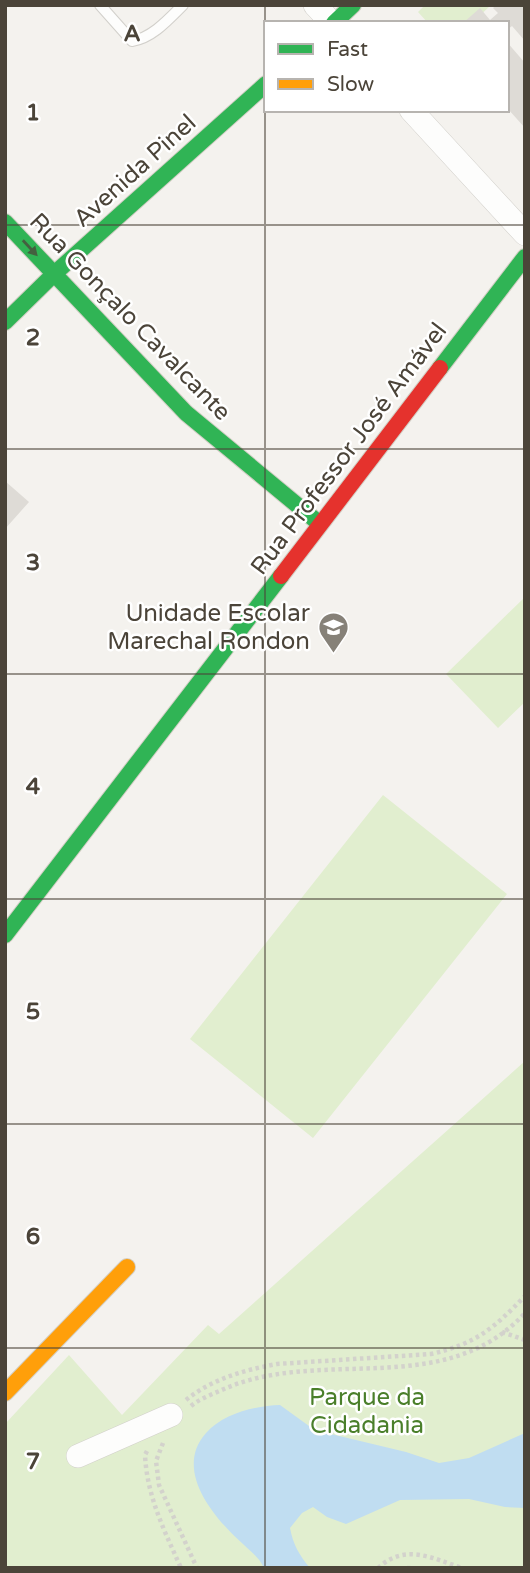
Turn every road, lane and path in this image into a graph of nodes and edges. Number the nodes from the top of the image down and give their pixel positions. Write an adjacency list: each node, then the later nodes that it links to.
1 (100, 5): 2 (lane)
2 (183, 5)
3 (315, 5): 5 (street)
4 (353, 5): 6 (street)
5 (331, 21)
6 (335, 21)
7 (264, 86): 12 (street, Avenida Pinel)
8 (413, 112): 10 (street)
9 (5, 222): 12 (street, Rua Gonçalo Cavalcante, one-way to 12)
10 (525, 234)
11 (525, 257): 14 (street, Rua Professor José Amável)
12 (54, 274): 13 (street, Avenida Pinel); 14 (street, Rua Gonçalo Cavalcante)
13 (5, 321)
14 (320, 524): 15 (street, Rua Professor José Amável)
15 (5, 935)
16 (127, 1267): 21 (street)
17 (525, 1296): 22 (path)
18 (525, 1313): 19 (path)
19 (501, 1332): 20 (path); 22 (path)
20 (525, 1339)
21 (5, 1393)
22 (178, 1413): 23 (street)
23 (160, 1437): 24 (path); 25 (path)
24 (181, 1568)
25 (197, 1568)
26 (378, 1568): 29 (path)
27 (407, 1568): 28 (path)
28 (413, 1568)
29 (462, 1568)

